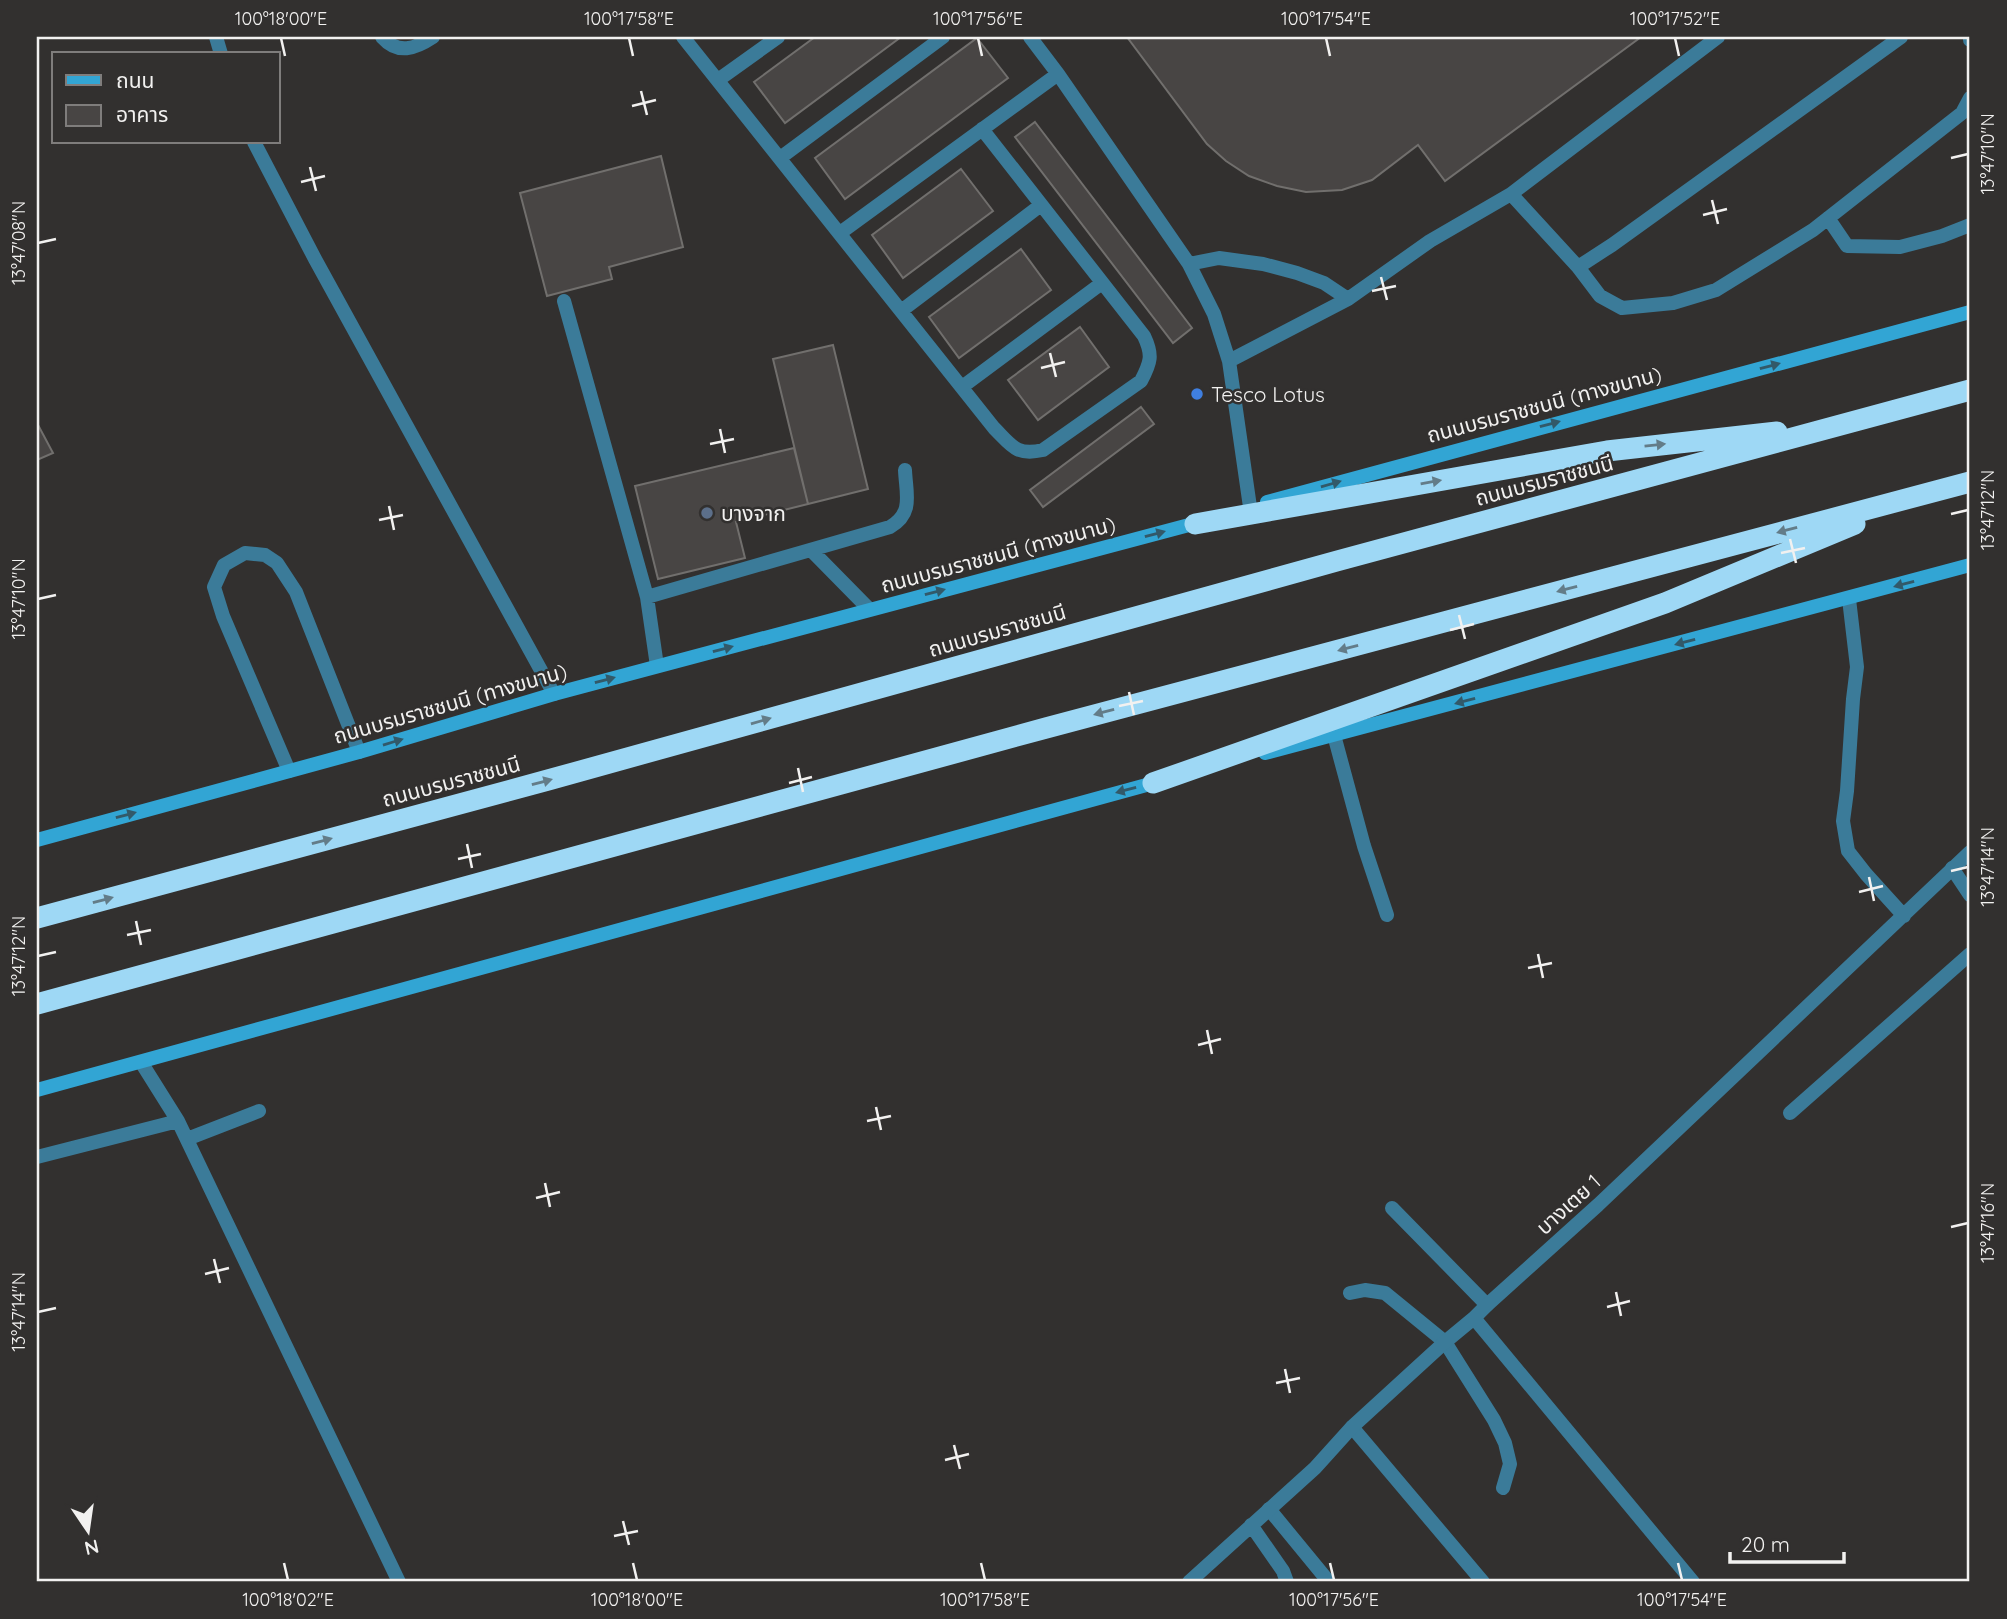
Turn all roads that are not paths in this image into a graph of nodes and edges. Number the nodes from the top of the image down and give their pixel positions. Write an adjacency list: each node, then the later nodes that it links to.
1 (382, 37): 2 (street)
2 (433, 37)
3 (683, 37): 10 (street)
4 (778, 37): 10 (street)
5 (943, 37): 14 (street)
6 (1030, 37): 9 (street)
7 (1718, 37): 15 (street)
8 (1901, 37): 21 (street)
9 (1058, 74): 12 (street); 20 (street)
10 (718, 80): 14 (street)
11 (1970, 98): 17 (street)
12 (982, 129): 16 (street); 19 (street)
13 (255, 144): 42 (street)
14 (780, 158): 19 (street)
15 (1511, 194): 21 (street); 23 (street)
16 (1041, 205): 22 (street); 25 (street)
17 (1828, 218): 18 (street); 21 (street)
18 (1970, 225)
19 (840, 233): 25 (street)
20 (1189, 264): 23 (street); 27 (street)
21 (1578, 267)
22 (1102, 283): 28 (street); 28 (street)
23 (1349, 299): 27 (street)
24 (564, 301): 38 (street)
25 (901, 311): 28 (street)
26 (1970, 312): 34 (main road, ถนนบรมราชชนนี (ทางขนาน), one-way to 26)
27 (1229, 361): 34 (street)
28 (962, 387)
29 (1970, 390): 30 (highway, ถนนบรมราชชนนี)
30 (1843, 425): 35 (highway, one-way to 30); 53 (highway, ถนนบรมราชชนนี, one-way to 30)
31 (905, 470): 36 (street)
32 (1970, 482): 33 (highway)
33 (1924, 495): 46 (highway); 55 (highway, one-way to 55)
34 (1250, 507): 35 (main road, ถนนบรมราชชนนี (ทางขนาน))
35 (1195, 524): 40 (main road, ถนนบรมราชชนนี (ทางขนาน), one-way to 35)
36 (811, 550): 38 (street); 40 (street)
37 (1970, 565): 39 (main road, one-way to 39)
38 (647, 597): 41 (street)
39 (1849, 599): 43 (main road, one-way to 43); 52 (street)
40 (869, 610): 41 (main road, ถนนบรมราชชนนี (ทางขนาน), one-way to 40)
41 (657, 666): 42 (main road, ถนนบรมราชชนนี (ทางขนาน), one-way to 41)
42 (554, 694): 44 (main road, ถนนบรมราชชนนี (ทางขนาน), one-way to 42)
43 (1334, 735): 46 (main road); 51 (street)
44 (359, 752): 45 (main road, ถนนบรมราชชนนี (ทางขนาน)); 45 (street)
45 (289, 771): 47 (main road, ถนนบรมราชชนนี (ทางขนาน), one-way to 45)
46 (1153, 783): 56 (main road, one-way to 56)
47 (37, 840)
48 (1970, 852): 49 (street, บางเตย 1)
49 (1952, 869): 50 (street); 52 (street, บางเตย 1)
50 (1970, 895)
51 (1387, 915)
52 (1904, 916): 65 (street, บางเตย 1)
53 (37, 918)
54 (1970, 954): 59 (street)
55 (37, 1003)
56 (141, 1062): 57 (main road); 60 (street)
57 (37, 1090)
58 (259, 1111): 61 (street)
59 (1790, 1112)
60 (178, 1121): 61 (street); 62 (street)
61 (187, 1139): 72 (street)
62 (37, 1157)
63 (1392, 1208): 65 (street)
64 (1350, 1293): 67 (street)
65 (1486, 1305): 66 (street, บางเตย 1)
66 (1474, 1318): 67 (street, บางเตย 1); 77 (street)
67 (1445, 1342): 68 (street, บางเตย 1); 69 (street)
68 (1352, 1427): 70 (street, บางเตย 1); 76 (street)
69 (1503, 1488)
70 (1269, 1509): 71 (street, บางเตย 1); 75 (street)
71 (1251, 1525): 73 (street, บางเตย 1); 74 (street)
72 (399, 1582)
73 (1189, 1582)
74 (1287, 1582)
75 (1329, 1582)
76 (1483, 1582)
77 (1693, 1582)

